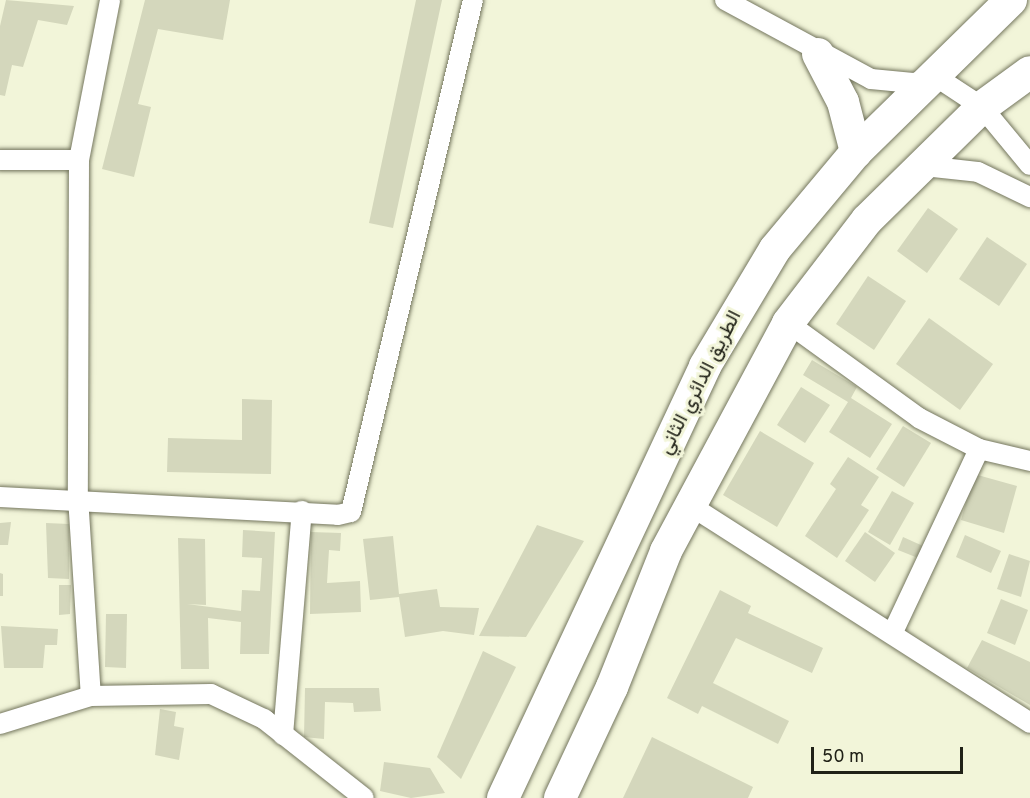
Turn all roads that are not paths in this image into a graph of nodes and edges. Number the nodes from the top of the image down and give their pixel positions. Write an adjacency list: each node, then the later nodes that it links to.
1 (110, 0): 11 (street)
2 (473, 0): 21 (street)
3 (725, 0): 5 (street)
4 (1011, 0): 7 (main road, الطريق الدائري الثاني)
5 (818, 54): 7 (street); 9 (main road)
6 (1030, 72): 8 (main road)
7 (938, 78): 8 (street); 9 (main road, الطريق الدائري الثاني)
8 (982, 107): 12 (street); 13 (main road)
9 (856, 152): 28 (main road, الطريق الدائري الثاني)
10 (0, 160): 11 (street)
11 (79, 160): 19 (street)
12 (1030, 165)
13 (924, 166): 14 (street); 15 (main road)
14 (1030, 197)
15 (788, 323): 16 (street); 20 (main road)
16 (979, 449): 17 (street); 22 (street)
17 (1030, 461)
18 (0, 497): 19 (street)
19 (78, 497): 21 (street); 23 (street)
20 (688, 504): 22 (street); 29 (main road)
21 (302, 511): 26 (street)
22 (894, 632): 24 (street)
23 (91, 696): 25 (street); 26 (street)
24 (1030, 723)
25 (0, 724)
26 (284, 735): 27 (street)
27 (364, 798)
28 (503, 798)
29 (560, 798)

